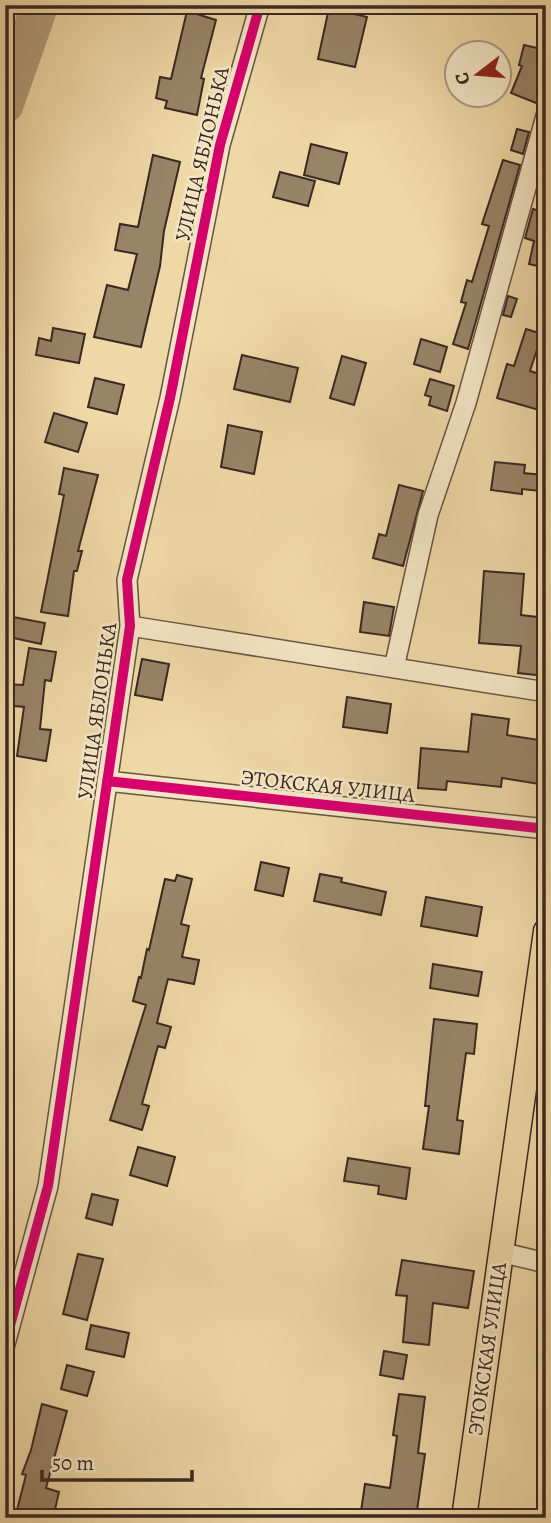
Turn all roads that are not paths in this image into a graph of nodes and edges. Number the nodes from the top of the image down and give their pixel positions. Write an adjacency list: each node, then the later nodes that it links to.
1 (260, 5): 3 (street, УЛИЦА ЯБЛОНЬКА)
2 (546, 116): 4 (street)
3 (130, 626): 4 (street); 6 (street, УЛИЦА ЯБЛОНЬКА)
4 (394, 668): 5 (street)
5 (546, 692)
6 (107, 781): 7 (street, ЭТОКСКАЯ УЛИЦА); 11 (street, УЛИЦА ЯБЛОНЬКА)
7 (546, 829)
8 (546, 931): 9 (main road, ЭТОКСКАЯ УЛИЦА)
9 (500, 1252): 10 (street); 12 (main road, ЭТОКСКАЯ УЛИЦА)
10 (546, 1263)
11 (5, 1344)
12 (464, 1518)

